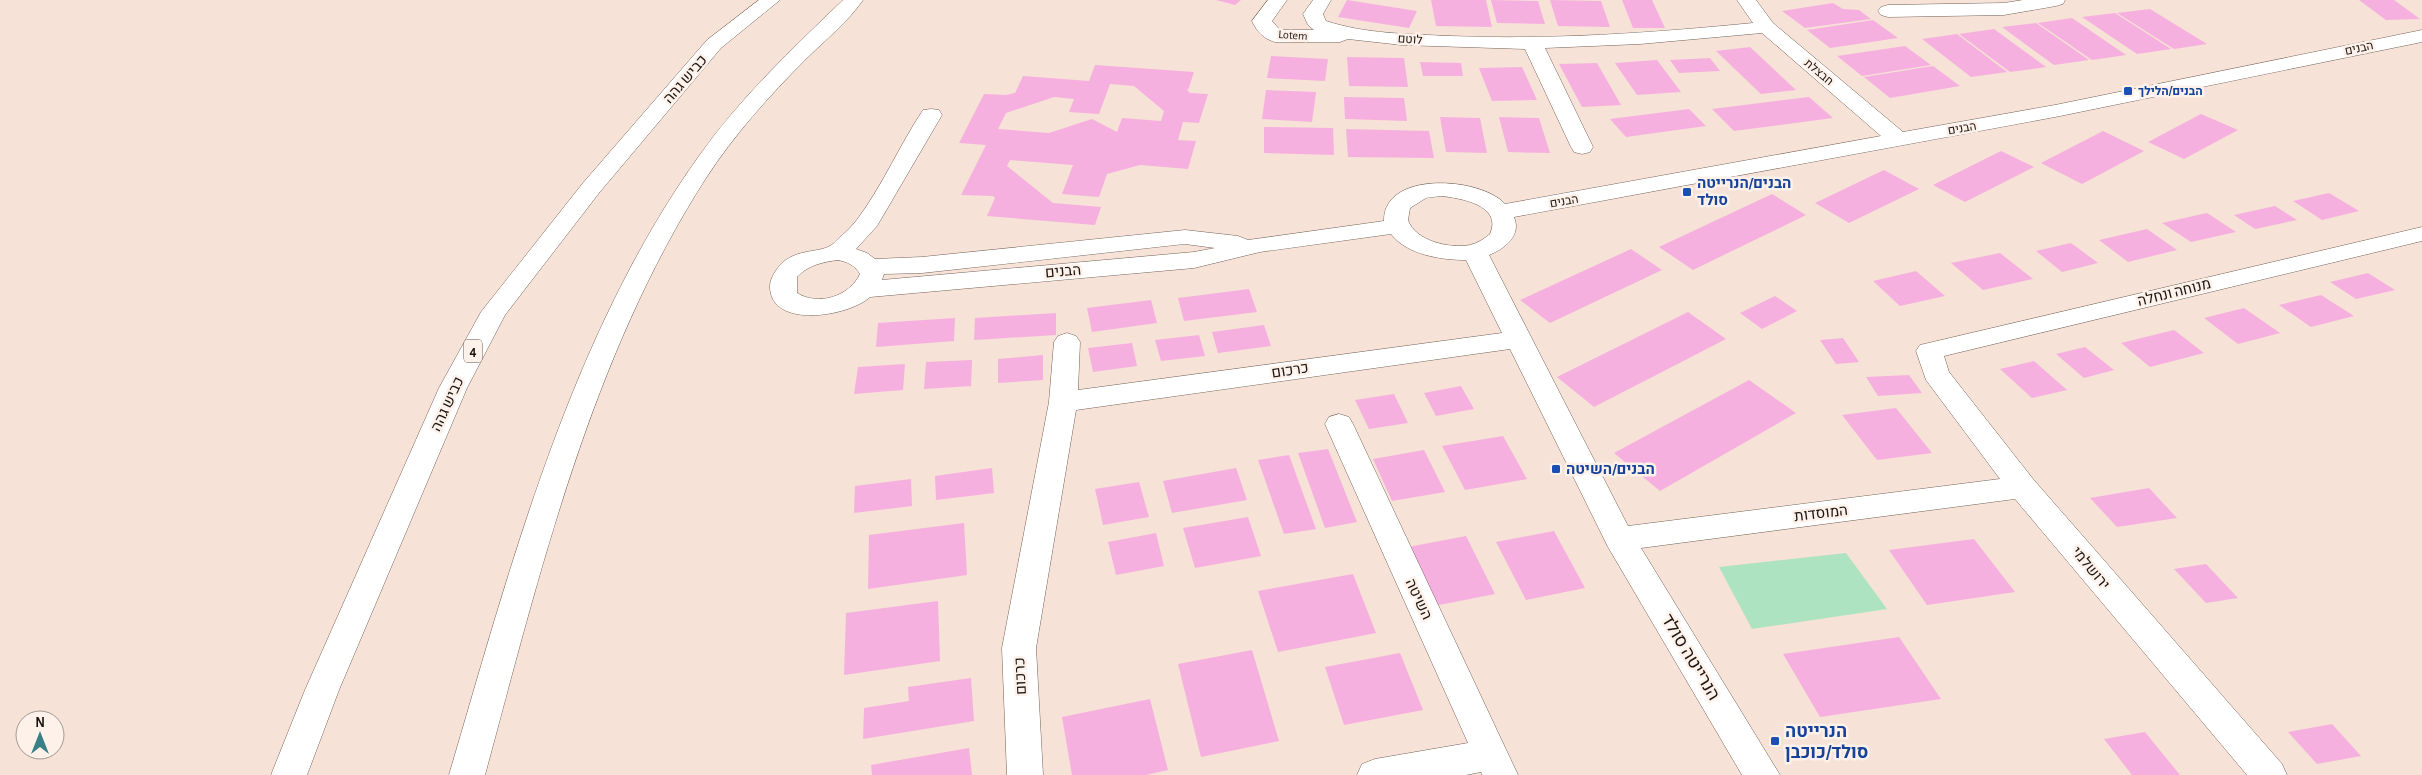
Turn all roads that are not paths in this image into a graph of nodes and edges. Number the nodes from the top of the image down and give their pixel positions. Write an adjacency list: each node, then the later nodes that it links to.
1 (771, 0): 29 (main road, כביש גהה / 4)
2 (854, 0): 30 (main road)
3 (1278, 0): 9 (main road, Lotem)
4 (1322, 0): 9 (main road, לוטם)
5 (1746, 0): 8 (main road, חבצלת)
6 (2056, 0): 7 (main road)
7 (1888, 11)
8 (1766, 27): 11 (main road, לוטם); 13 (main road, חבצלת)
9 (1356, 35): 11 (main road, לוטם)
10 (2422, 36): 13 (main road, הבנים)
11 (1532, 43): 14 (main road)
12 (931, 115): 19 (main road)
13 (1898, 139): 15 (main road, הבנים)
14 (1582, 147)
15 (1501, 212): 16 (main road); 18 (main road)
16 (1397, 226): 18 (main road); 20 (main road, הבנים)
17 (2420, 233): 23 (main road, מנוחה ונחלה)
18 (1474, 251): 21 (main road)
19 (838, 253): 20 (main road); 20 (main road)
20 (868, 278)
21 (1518, 339): 24 (main road, כרכום); 27 (main road)
22 (1067, 342): 24 (main road, כרכום)
23 (1929, 351): 26 (main road, ירושלמי)
24 (1063, 402): 31 (main road, כרכום)
25 (1339, 424): 28 (main road, השיטה)
26 (2022, 487): 27 (main road, המוסדות); 34 (main road, ירושלמי)
27 (1620, 539): 33 (main road, הנרייטה סולד)
28 (1495, 765): 32 (main road)
29 (289, 775)
30 (467, 775)
31 (1025, 775)
32 (1375, 775)
33 (1762, 775)
34 (2268, 775)

